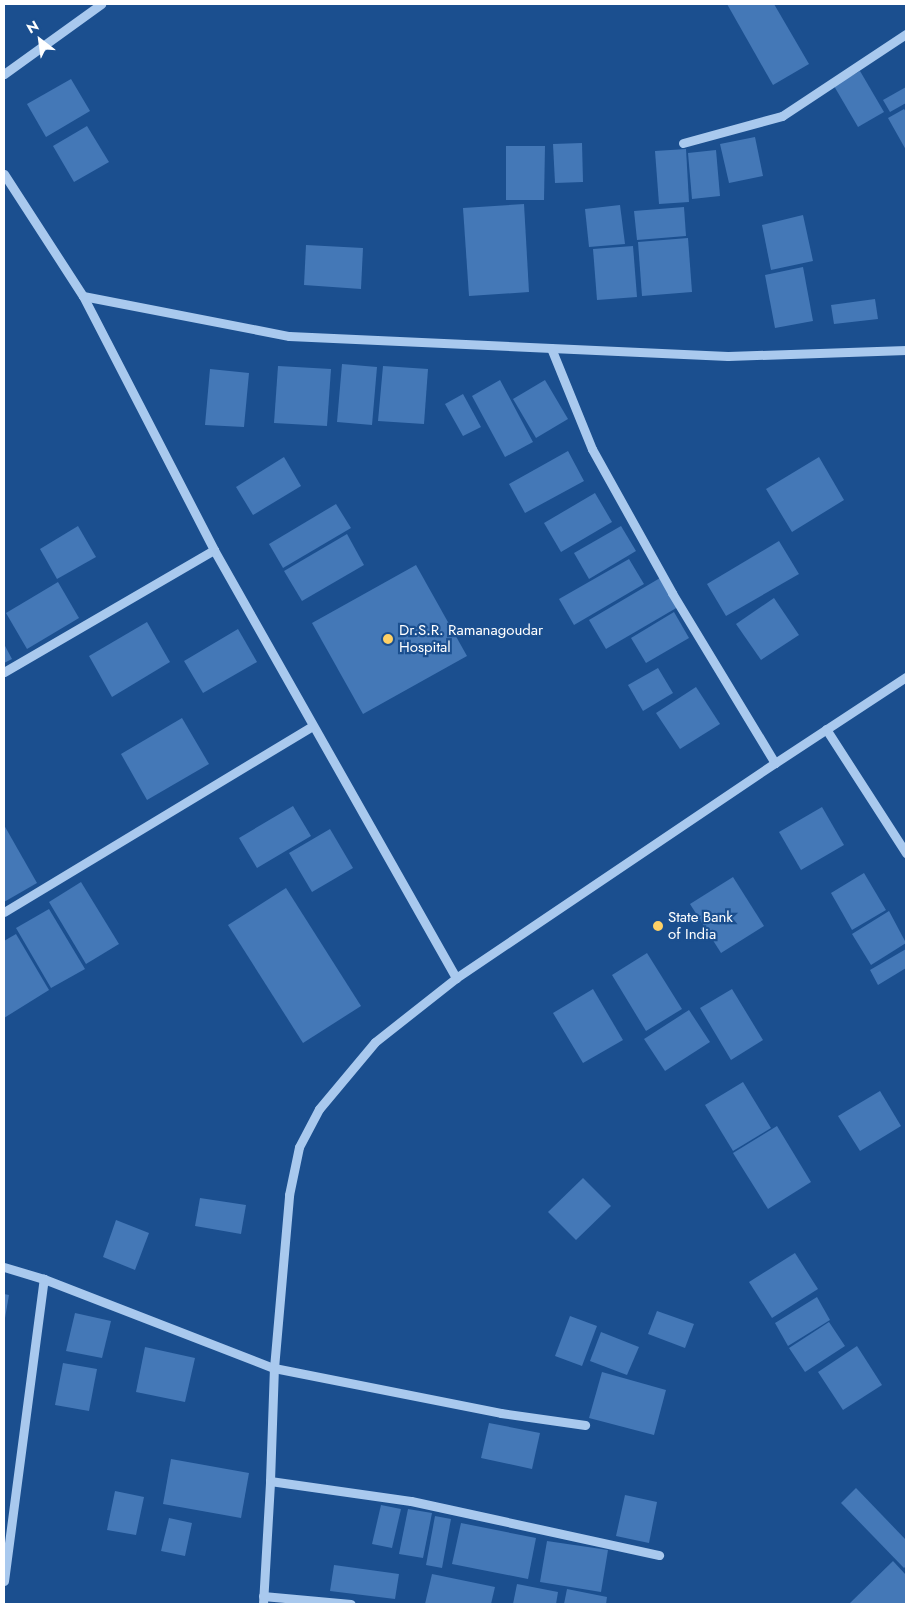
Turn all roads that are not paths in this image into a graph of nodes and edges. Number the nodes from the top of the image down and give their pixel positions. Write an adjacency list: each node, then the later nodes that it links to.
1 (101, 4): 3 (street)
2 (906, 34): 4 (street)
3 (4, 74)
4 (683, 143)
5 (4, 174): 6 (street)
6 (83, 296): 7 (street); 9 (street)
7 (551, 348): 8 (street); 14 (street)
8 (906, 350)
9 (214, 550): 10 (street); 12 (street)
10 (4, 672)
11 (906, 677): 13 (street)
12 (312, 726): 16 (street); 17 (street)
13 (826, 729): 14 (street); 15 (street)
14 (775, 762): 17 (street)
15 (906, 853)
16 (4, 912)
17 (456, 978): 20 (street)
18 (4, 1267): 19 (street)
19 (44, 1279): 20 (street); 23 (street)
20 (274, 1368): 21 (street); 22 (street)
21 (585, 1425)
22 (270, 1481): 24 (street); 26 (street)
23 (6, 1542): 25 (street)
24 (659, 1555)
25 (4, 1581)
26 (263, 1600): 27 (street)
27 (351, 1604)

